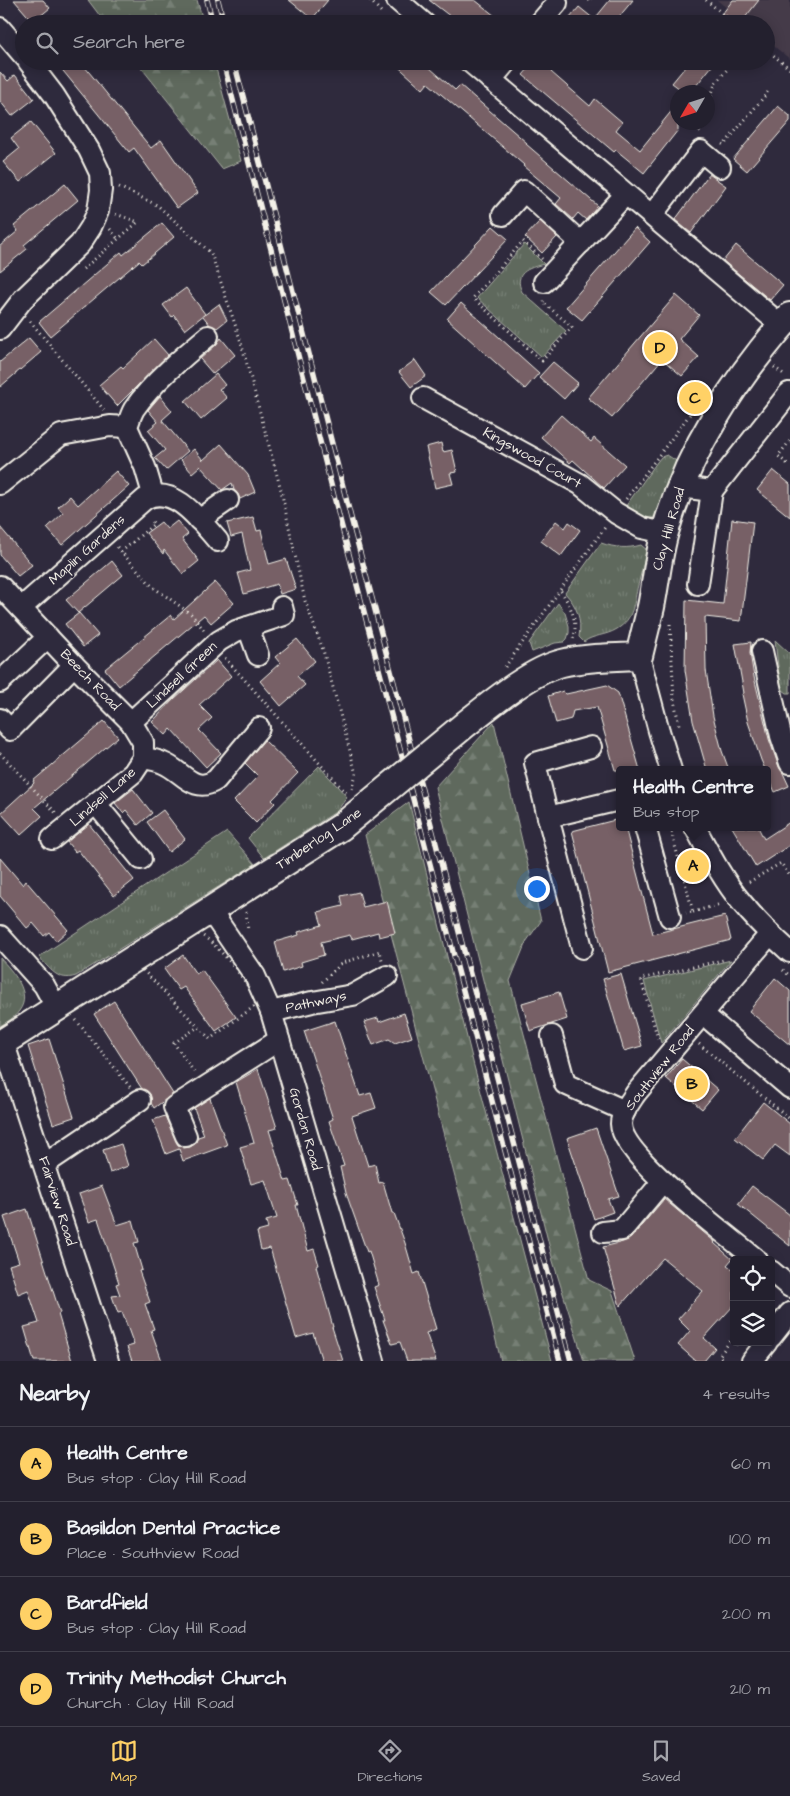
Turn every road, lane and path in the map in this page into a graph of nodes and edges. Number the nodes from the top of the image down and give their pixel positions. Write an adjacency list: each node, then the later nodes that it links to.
1 (398, 0): 4 (street)
2 (706, 0): 6 (path)
3 (557, 3): 5 (street)
4 (415, 15)
5 (547, 15)
6 (724, 15)
7 (0, 28): 8 (street)
8 (15, 46)
9 (775, 56): 10 (path)
10 (790, 69)
11 (35, 70): 31 (street)
12 (479, 70): 15 (street)
13 (499, 70): 15 (street)
14 (727, 70): 16 (path)
15 (491, 80): 23 (street)
16 (715, 85)
17 (768, 92): 20 (path)
18 (700, 130): 19 (path)
19 (696, 136)
20 (716, 139)
21 (720, 167): 25 (street)
22 (117, 186): 54 (path)
23 (625, 195): 25 (street); 26 (street)
24 (503, 215): 26 (street)
25 (652, 215): 30 (street)
26 (581, 243): 28 (street)
27 (546, 262): 28 (path)
28 (546, 289)
29 (27, 318): 37 (path)
30 (786, 321): 41 (main road, Clay Hill Road)
31 (0, 329)
32 (208, 336): 37 (street)
33 (767, 361): 34 (path)
34 (789, 386): 42 (street)
35 (423, 398): 45 (street, Kingswood Court)
36 (696, 406): 45 (path)
37 (123, 427): 40 (street); 43 (street)
38 (790, 440): 39 (path)
39 (790, 466)
40 (0, 484)
41 (680, 487): 42 (street); 48 (main road, Clay Hill Road)
42 (712, 491): 52 (street)
43 (153, 494): 47 (street); 56 (street, Maplin Gardens)
44 (228, 500): 47 (street)
45 (616, 512): 48 (street, Kingswood Court); 66 (path)
46 (146, 514): 51 (path)
47 (199, 520): 49 (street)
48 (664, 533): 64 (main road, Clay Hill Road)
49 (218, 541)
50 (113, 542): 51 (path)
51 (122, 552): 59 (path)
52 (698, 584)
53 (0, 586): 56 (street, Beech Road)
54 (305, 601): 55 (path); 78 (path)
55 (282, 607): 58 (street, Lindsell Green)
56 (22, 608): 60 (street, Beech Road)
57 (670, 622): 72 (path)
58 (248, 627): 63 (street); 69 (street, Lindsell Green)
59 (210, 636)
60 (48, 637): 65 (street, Beech Road); 67 (street, Beech Road)
61 (762, 650): 71 (street)
62 (220, 652): 78 (path)
63 (258, 655)
64 (640, 656): 77 (street, Clay Hill Road); 82 (main road, Timberlog Lane, bridge)
65 (74, 665): 68 (street); 69 (street, Beech Road)
66 (504, 668)
67 (0, 682)
68 (0, 719)
69 (131, 722): 75 (street, Lindsell Lane)
70 (259, 728): 75 (street)
71 (785, 730): 76 (street)
72 (680, 734)
73 (592, 747): 83 (street)
74 (0, 753): 81 (path)
75 (143, 758): 80 (street, Lindsell Lane)
76 (790, 764)
77 (670, 766)
78 (350, 797): 82 (path)
79 (616, 801): 83 (street)
80 (96, 804): 86 (street, Lindsell Lane); 87 (street)
81 (62, 807)
82 (344, 815): 92 (main road, Timberlog Lane)
83 (548, 817): 98 (street)
84 (646, 831): 94 (street)
85 (697, 831): 95 (street)
86 (52, 839)
87 (141, 859)
88 (790, 876): 89 (path)
89 (748, 883)
90 (725, 903): 93 (path)
91 (247, 905): 97 (path)
92 (210, 910): 105 (main road, Timberlog Lane); 106 (street, Gordon Road)
93 (693, 912)
94 (670, 917)
95 (770, 934): 99 (street); 107 (street, Southview Road)
96 (0, 936): 105 (street)
97 (250, 936)
98 (582, 948)
99 (790, 952)
100 (730, 958): 113 (path)
101 (141, 968): 102 (path); 108 (path); 108 (path)
102 (133, 973)
103 (386, 976): 104 (path); 106 (street, Pathways)
104 (320, 984)
105 (63, 1010): 112 (main road, Timberlog Lane); 116 (path)
106 (271, 1012): 110 (street, Gordon Road)
107 (703, 1014): 115 (street); 117 (street, Southview Road)
108 (198, 1027): 114 (path)
109 (552, 1036): 117 (street)
110 (279, 1040): 119 (street); 131 (street, Gordon Road)
111 (695, 1041): 118 (path)
112 (2, 1042): 120 (street, Fairview Road)
113 (660, 1048)
114 (195, 1074)
115 (789, 1087)
116 (140, 1100): 120 (street)
117 (624, 1112): 121 (street, Southview Road)
118 (790, 1119)
119 (186, 1136)
120 (45, 1164): 130 (street, Fairview Road)
121 (664, 1182): 122 (street); 123 (street, Southview Road)
122 (603, 1232)
123 (752, 1256)
124 (775, 1274): 125 (street)
125 (790, 1287)
126 (790, 1313): 127 (street)
127 (775, 1332)
128 (761, 1346): 129 (street)
129 (749, 1354): 132 (path)
130 (108, 1361)
131 (374, 1361)
132 (725, 1361)

